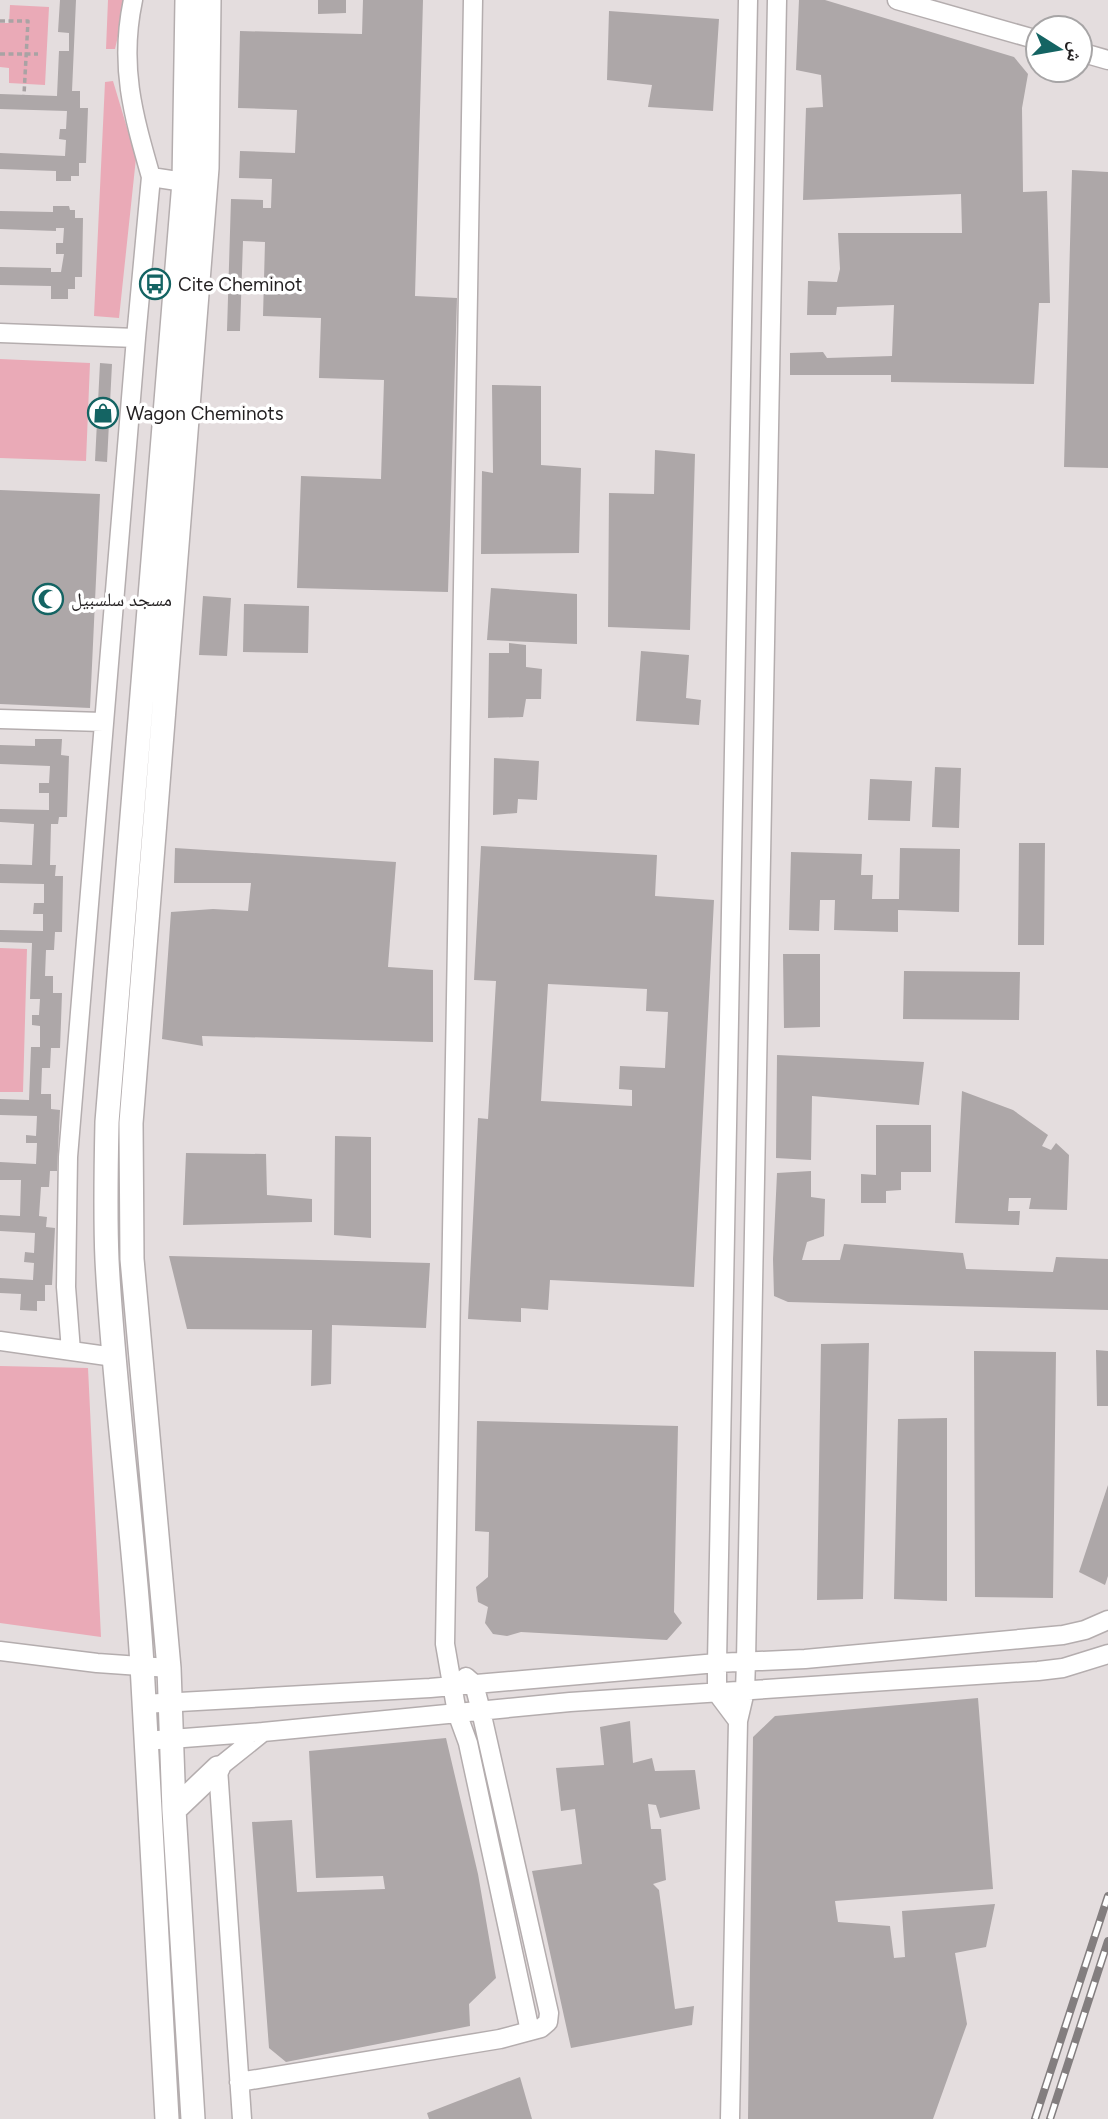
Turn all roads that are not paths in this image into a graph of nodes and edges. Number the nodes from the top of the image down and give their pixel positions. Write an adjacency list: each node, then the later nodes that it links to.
1 (133, 0): 9 (street)
2 (187, 0): 10 (main road)
3 (209, 0): 28 (main road)
4 (473, 0): 24 (street)
5 (748, 0): 15 (street)
6 (777, 0): 16 (street)
7 (897, 0): 8 (street)
8 (1024, 36)
9 (151, 177): 10 (street); 12 (street)
10 (184, 182): 19 (main road)
11 (0, 333): 12 (street)
12 (136, 338): 14 (street)
13 (0, 719): 14 (street)
14 (103, 722): 18 (street)
15 (728, 1074): 16 (street); 26 (street)
16 (757, 1074): 25 (street)
17 (0, 1342): 18 (street)
18 (71, 1350): 19 (street)
19 (114, 1357): 27 (main road)
20 (1108, 1620): 21 (street)
21 (1090, 1628): 23 (street); 25 (street)
22 (0, 1651): 27 (street)
23 (1104, 1656): 32 (street)
24 (447, 1661): 30 (street); 31 (street)
25 (746, 1661): 26 (street); 32 (street)
26 (717, 1663): 29 (street); 33 (street)
27 (142, 1666): 28 (street); 36 (main road)
28 (169, 1668): 35 (main road)
29 (639, 1670): 30 (street); 34 (street)
30 (474, 1684): 31 (street); 37 (street)
31 (451, 1686): 35 (street); 38 (street)
32 (745, 1690): 33 (street); 39 (street)
33 (717, 1693): 34 (street); 39 (street)
34 (640, 1697): 37 (street)
35 (170, 1703): 36 (street); 41 (main road)
36 (143, 1704): 42 (main road)
37 (481, 1711): 38 (street); 45 (street)
38 (457, 1713): 40 (street); 45 (street)
39 (738, 1721): 50 (street)
40 (263, 1732): 41 (street); 43 (street)
41 (171, 1739): 42 (street); 44 (main road)
42 (145, 1741): 47 (main road)
43 (218, 1768): 44 (main road); 46 (street)
44 (174, 1810): 48 (main road)
45 (530, 2031): 46 (street)
46 (239, 2082): 49 (street)
47 (167, 2119)
48 (193, 2119)
49 (242, 2119)
50 (730, 2119)

